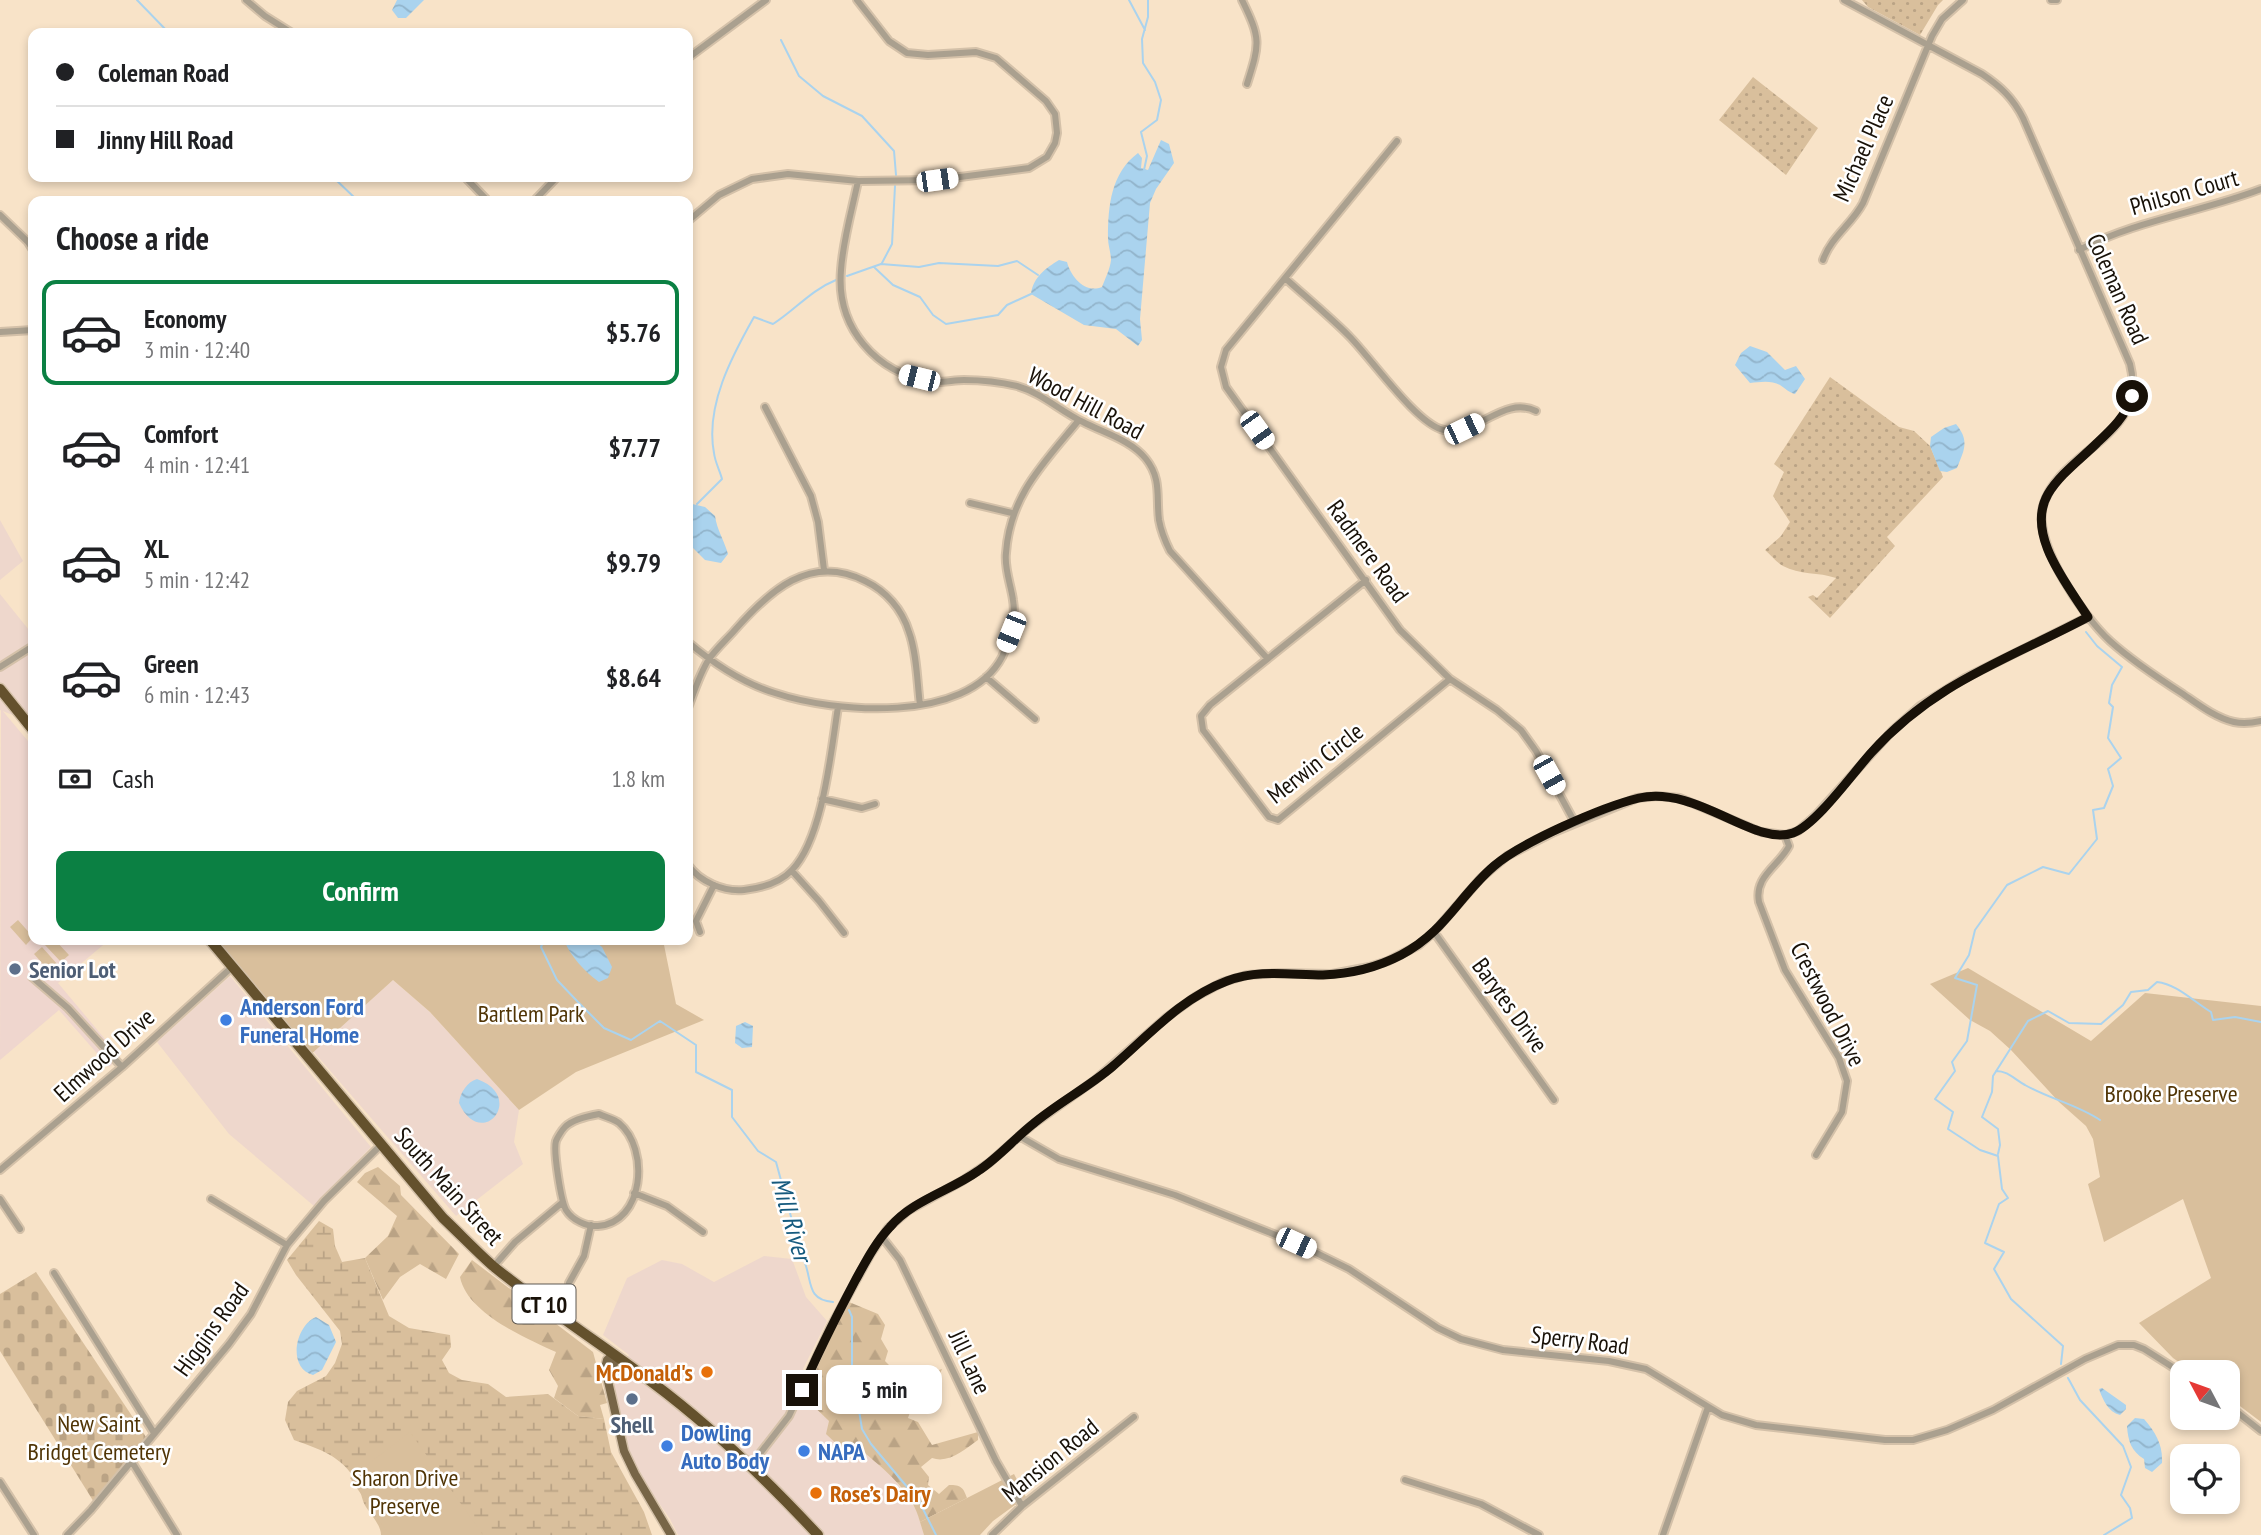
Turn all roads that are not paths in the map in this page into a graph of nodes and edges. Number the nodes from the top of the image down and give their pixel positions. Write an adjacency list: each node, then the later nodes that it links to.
1 (246, 0): 9 (street)
2 (766, 0): 11 (street)
3 (857, 0): 14 (street)
4 (1242, 0): 12 (street)
5 (1844, 0): 10 (street, Coleman Road)
6 (1963, 0): 10 (street, Michael Place)
7 (2052, 0): 8 (street)
8 (2057, 0)
9 (284, 28)
10 (1928, 45): 23 (street, Coleman Road); 24 (street, Michael Place)
11 (693, 54)
12 (1247, 84)
13 (1397, 141): 25 (street, Radmere Road)
14 (858, 181): 21 (street); 30 (street, Wood Hill Road)
15 (470, 182): 18 (street)
16 (552, 182): 19 (street)
17 (2261, 189): 23 (street, Philson Court)
18 (483, 196)
19 (539, 196)
20 (0, 215): 22 (street)
21 (693, 217)
22 (28, 242)
23 (2079, 250): 35 (street, Coleman Road)
24 (1823, 260)
25 (1285, 278): 29 (street); 34 (street, Radmere Road)
26 (28, 330): 27 (street)
27 (0, 332)
28 (765, 407): 33 (street)
29 (1536, 411)
30 (1079, 420): 32 (street); 38 (street, Wood Hill Road)
31 (970, 503): 32 (street)
32 (1012, 513): 41 (street)
33 (824, 570): 39 (street); 45 (street)
34 (1366, 580): 38 (street, Merwin Circle); 42 (street, Radmere Road)
35 (2088, 617): 48 (street, Coleman Road); 53 (street)
36 (693, 646): 39 (street)
37 (28, 649): 40 (street)
38 (1267, 658): 42 (street, Merwin Circle)
39 (709, 660): 44 (street); 46 (street)
40 (0, 667)
41 (986, 677): 45 (street); 47 (street)
42 (1450, 679): 52 (street, Radmere Road)
43 (0, 689): 49 (highway)
44 (693, 697)
45 (920, 705): 46 (street)
46 (838, 707): 50 (street)
47 (1035, 719)
48 (2261, 721)
49 (28, 724)
50 (822, 799): 51 (street); 54 (street)
51 (875, 804)
52 (1575, 822): 53 (street); 58 (street)
53 (1785, 835): 67 (street, Crestwood Drive)
54 (792, 871): 56 (street); 59 (street)
55 (693, 872): 56 (street)
56 (714, 886): 57 (street)
57 (700, 932)
58 (1434, 932): 64 (street, Barytes Drive); 65 (street)
59 (844, 933)
60 (214, 945): 61 (highway, South Main Street / CT 10)
61 (232, 967): 63 (street, Elmwood Drive); 66 (highway, South Main Street / CT 10)
62 (32, 977): 63 (street)
63 (122, 1067): 68 (street, Elmwood Drive)
64 (1554, 1100)
65 (1019, 1136): 76 (street); 83 (street, Sperry Road)
66 (382, 1144): 77 (street, Higgins Road); 78 (highway, South Main Street / CT 10)
67 (1816, 1155)
68 (0, 1170)
69 (634, 1193): 72 (street); 73 (street); 75 (street)
70 (0, 1199): 74 (street)
71 (211, 1199): 77 (street)
72 (563, 1202): 73 (street); 78 (street)
73 (591, 1225): 80 (street)
74 (20, 1228)
75 (703, 1232)
76 (881, 1237): 89 (street); 92 (street, Jill Lane)
77 (287, 1245): 87 (street, Higgins Road)
78 (494, 1266): 81 (highway, South Main Street / CT 10)
79 (54, 1273): 87 (street)
80 (569, 1283)
81 (613, 1354): 89 (highway, South Main Street / CT 10); 96 (main road)
82 (2170, 1365): 83 (street, Sperry Road)
83 (1708, 1407): 100 (street)
84 (2240, 1414): 86 (street)
85 (1134, 1417): 92 (street, Mansion Road)
86 (2261, 1431)
87 (154, 1433): 88 (street, Higgins Road)
88 (132, 1462): 94 (street, Higgins Road); 95 (street)
89 (751, 1465): 97 (highway, South Main Street / CT 10)
90 (1405, 1480): 99 (street)
91 (0, 1482): 93 (street)
92 (1022, 1506): 98 (street, Mansion Road)
93 (34, 1535)
94 (67, 1535)
95 (177, 1535)
96 (671, 1535)
97 (818, 1535)
98 (992, 1535)
99 (1539, 1535)
100 (1663, 1535)

